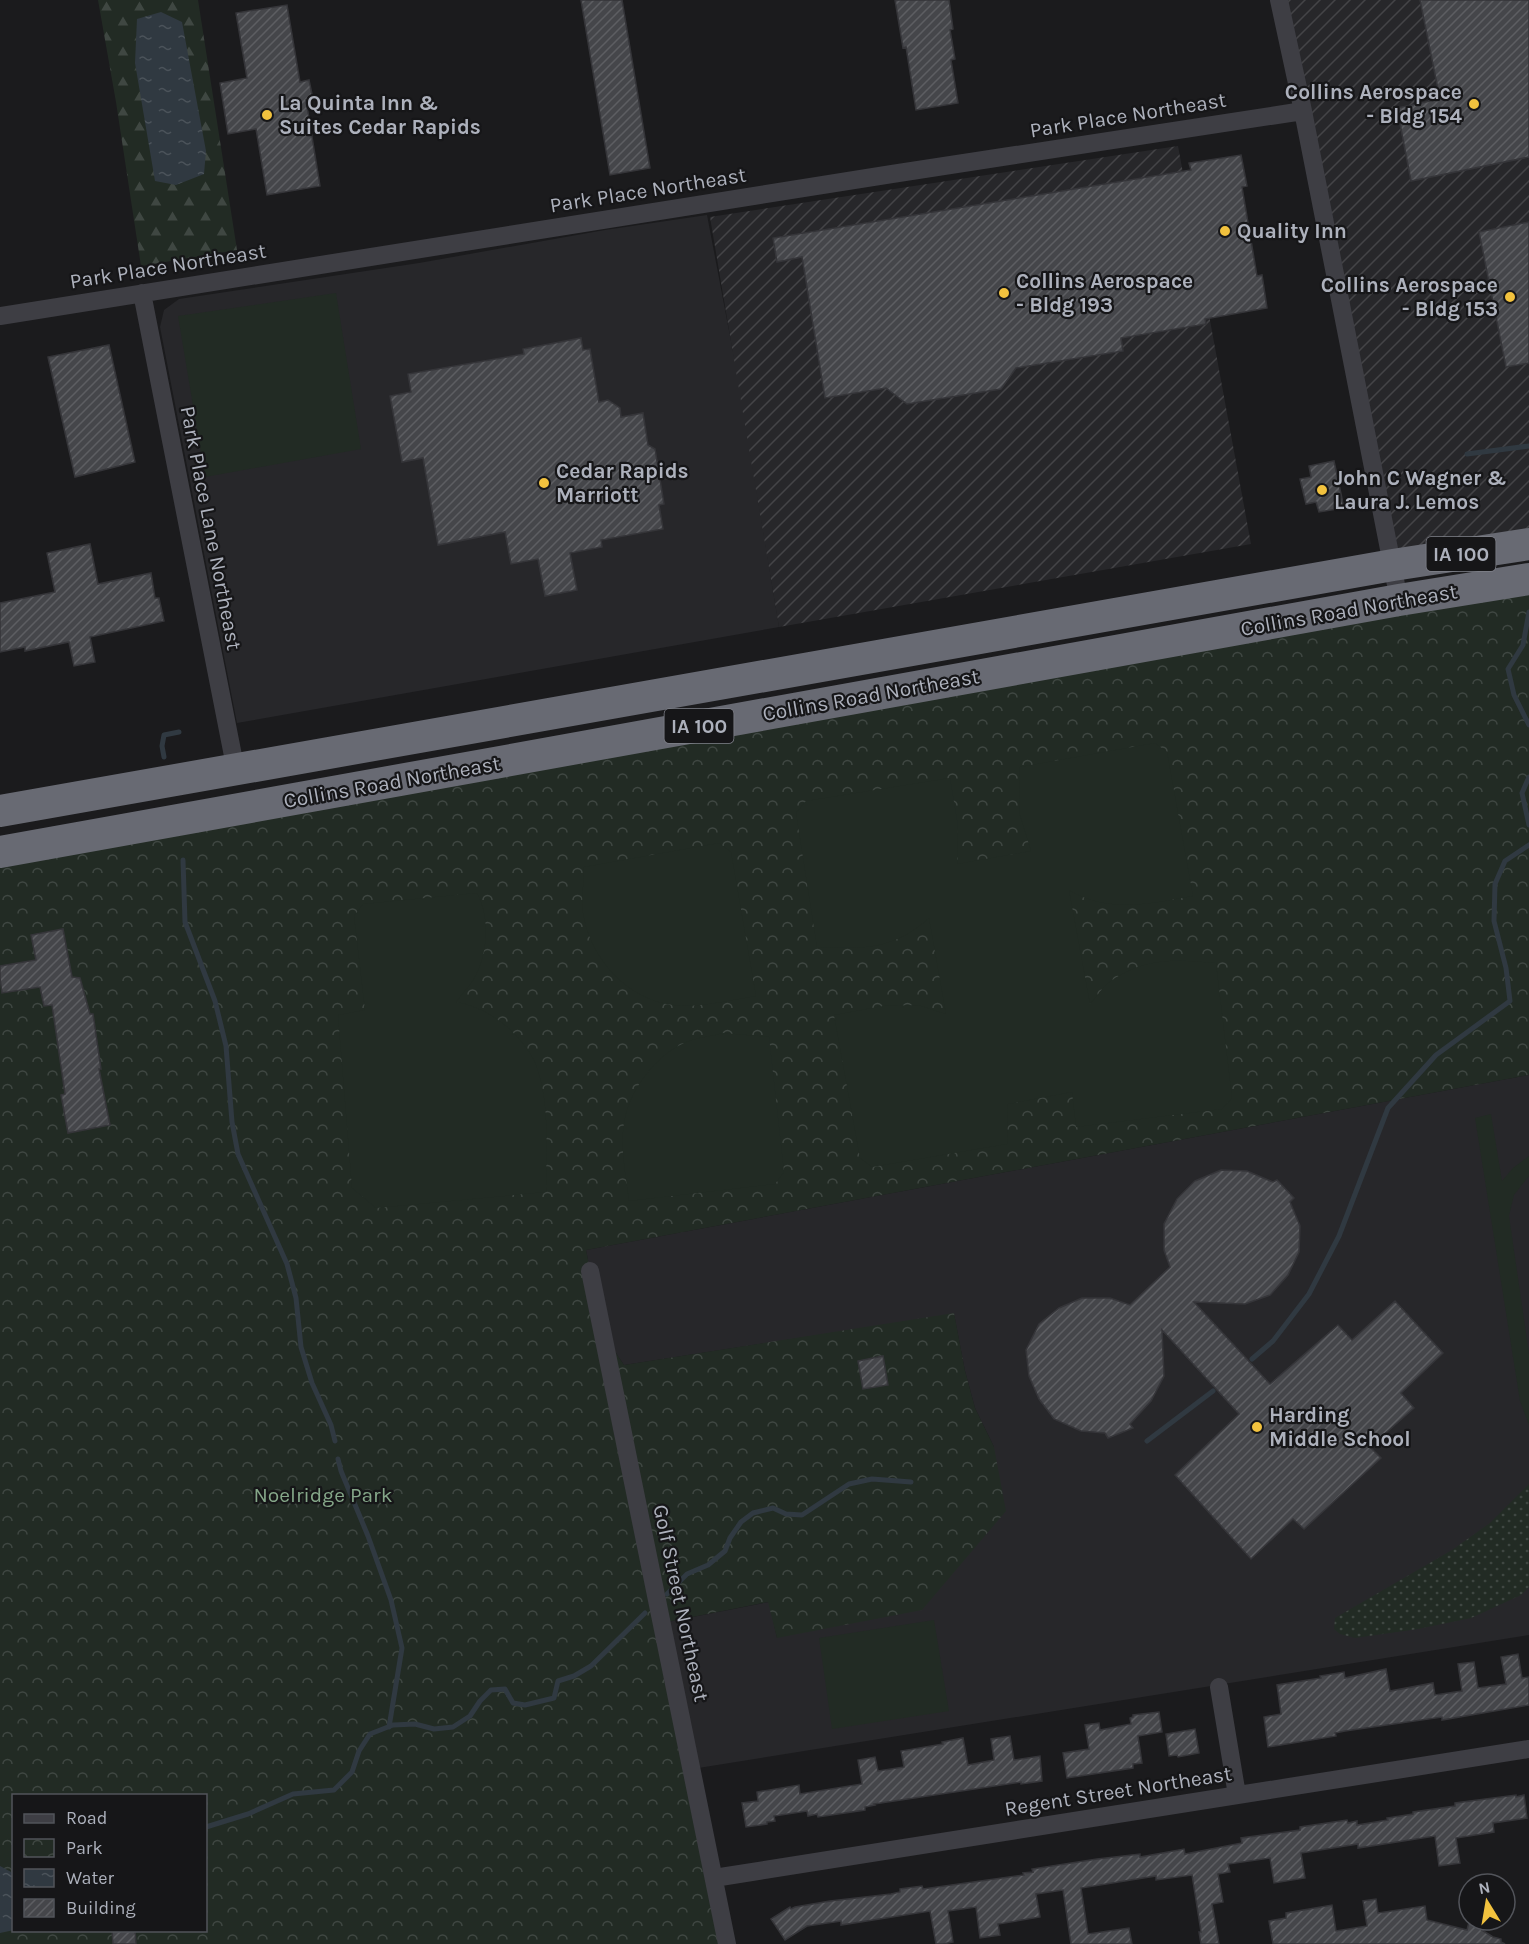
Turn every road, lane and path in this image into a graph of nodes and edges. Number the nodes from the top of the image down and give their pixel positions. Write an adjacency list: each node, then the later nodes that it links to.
1 (1279, 0): 2 (street)
2 (1304, 111): 3 (street, Park Place Northeast); 6 (street)
3 (142, 293): 4 (street, Park Place Northeast); 9 (street, Park Place Lane Northeast)
4 (0, 316)
5 (1529, 544): 6 (highway, Collins Road Northeast / IA 100)
6 (1392, 565): 8 (street); 9 (highway, Collins Road Northeast / IA 100)
7 (1529, 579): 8 (highway, Collins Road Northeast / IA 100)
8 (1399, 600): 12 (highway, Collins Road Northeast / IA 100)
9 (236, 771): 10 (highway, Collins Road Northeast / IA 100); 11 (highway)
10 (0, 811)
11 (0, 838)
12 (0, 852)
13 (590, 1270): 17 (street, Golf Street Northeast)
14 (1219, 1687): 16 (street)
15 (1529, 1749): 16 (street, Regent Street Northeast)
16 (1237, 1795): 17 (street, Regent Street Northeast)
17 (714, 1878): 18 (street, Golf Street Northeast)
18 (727, 1944)

